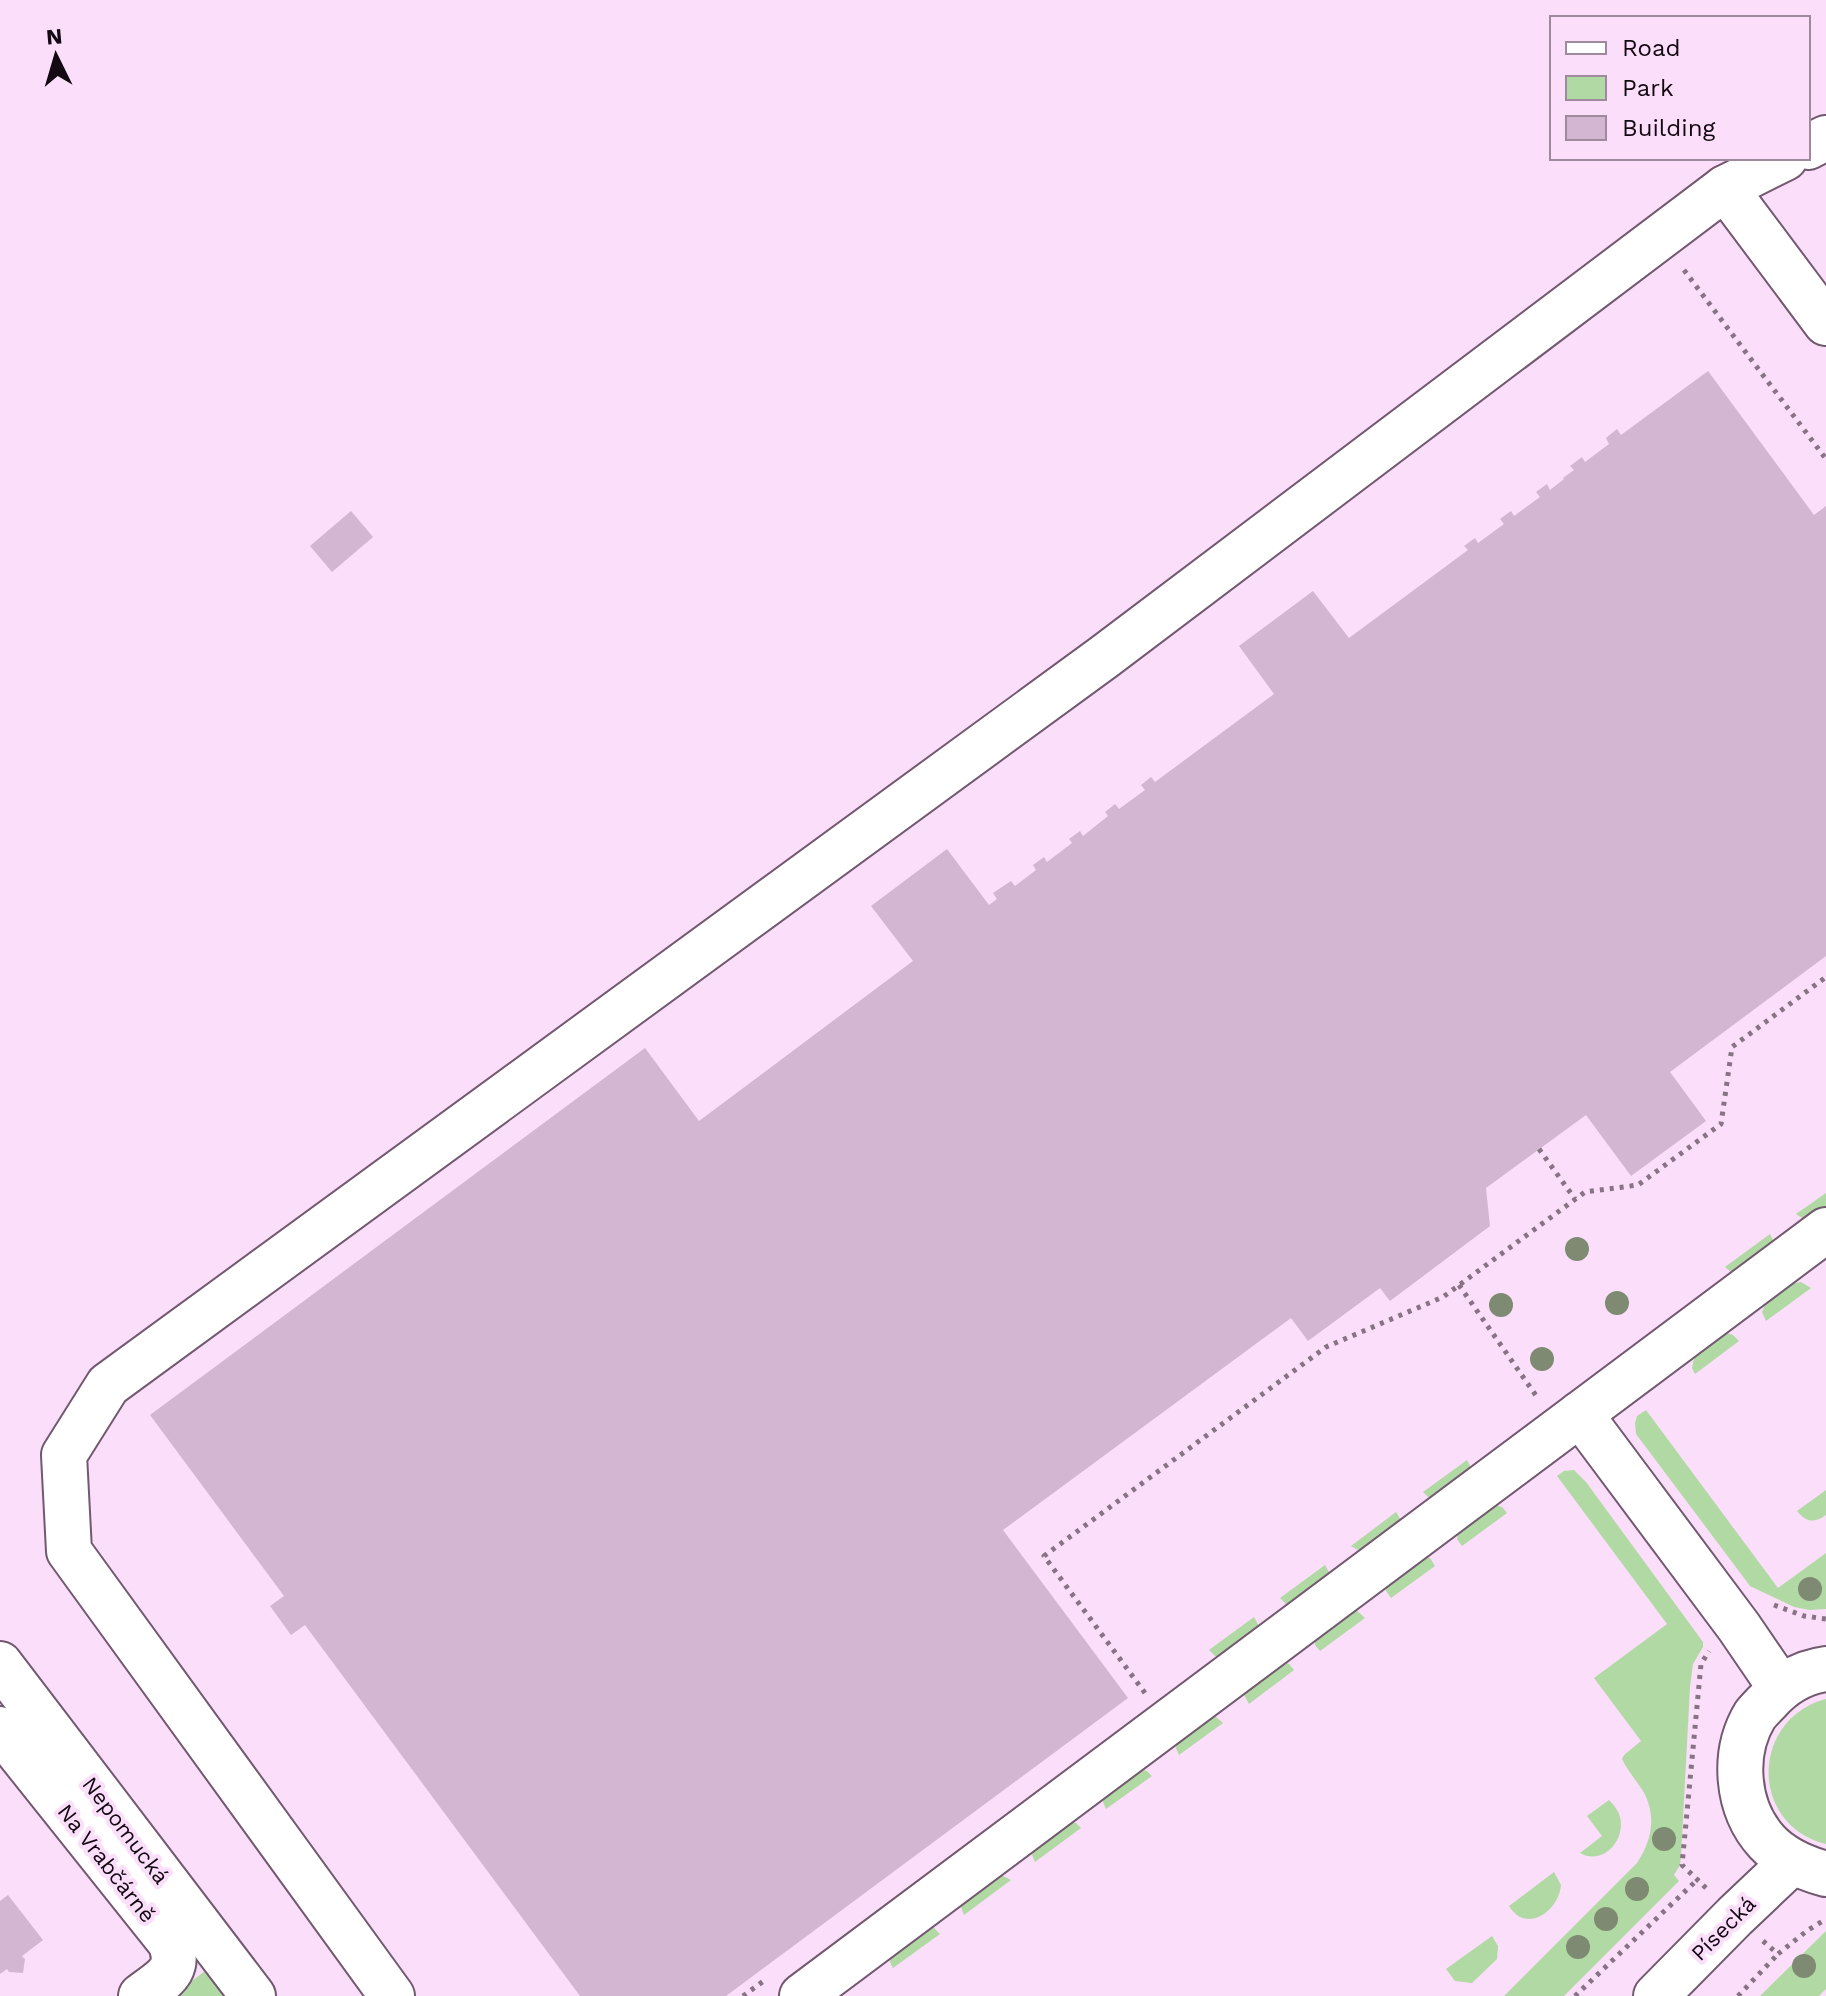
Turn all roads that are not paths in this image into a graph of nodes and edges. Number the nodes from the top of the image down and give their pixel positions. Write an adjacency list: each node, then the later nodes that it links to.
1 (1781, 160): 2 (street)
2 (1725, 188): 3 (street); 14 (street)
3 (1826, 323)
4 (1826, 1230): 5 (street)
5 (1564, 1426): 8 (street); 12 (street)
6 (1826, 1669): 8 (street)
7 (6, 1685): 13 (street, Nepomucká)
8 (1780, 1687): 10 (street)
9 (0, 1729): 11 (street, Na Vrabčárně)
10 (1809, 1868): 15 (street, Písecká)
11 (156, 1985)
12 (785, 1987)
13 (253, 1996)
14 (392, 1996)
15 (1656, 1996)

